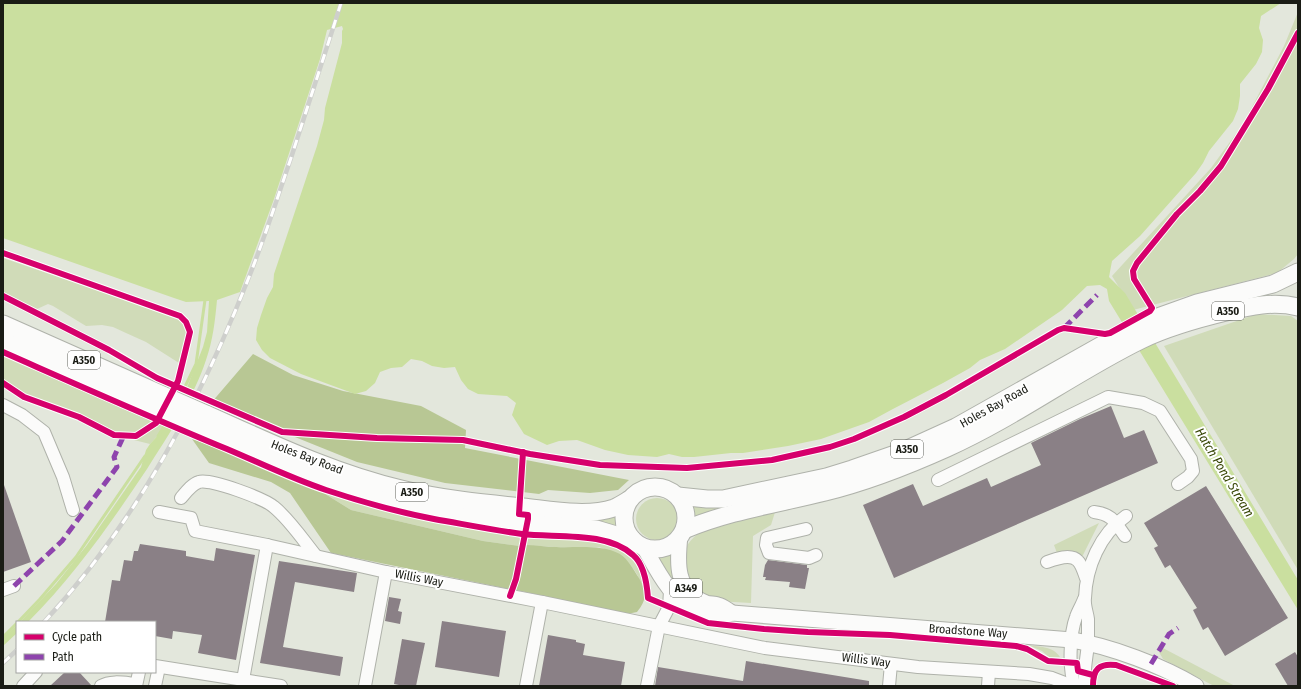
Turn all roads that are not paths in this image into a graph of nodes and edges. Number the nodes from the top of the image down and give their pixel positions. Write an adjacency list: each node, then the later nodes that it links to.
1 (1298, 272): 4 (highway, Holes Bay Road / A350)
2 (1298, 307): 4 (highway, Holes Bay Road / A350)
3 (3, 324): 6 (highway, Holes Bay Road / A350)
4 (1158, 325): 11 (highway, Holes Bay Road / A350); 20 (highway, Holes Bay Road / A350)
5 (3, 341): 6 (highway, Holes Bay Road / A350)
6 (162, 403): 8 (highway, Holes Bay Road / A350, bridge)
7 (3, 405): 14 (street)
8 (202, 421): 13 (highway, Holes Bay Road / A350); 22 (highway, Holes Bay Road / A350)
9 (938, 480): 10 (street)
10 (1178, 484)
11 (678, 496): 13 (highway); 20 (highway)
12 (181, 498): 25 (street)
13 (630, 499): 22 (highway)
14 (73, 510)
15 (159, 512): 23 (street)
16 (1094, 512): 18 (street)
17 (1126, 516): 18 (street)
18 (1115, 523): 21 (street); 28 (street)
19 (801, 530): 24 (street)
20 (682, 533): 22 (highway); 32 (main road, Broadstone Way / A349)
21 (1126, 536)
22 (638, 543): 29 (main road, Broadstone Way / A349)
23 (267, 545): 25 (street); 41 (street)
24 (816, 555)
25 (316, 556): 27 (street)
26 (1047, 562): 28 (street)
27 (386, 572): 31 (street, Willis Way); 47 (street, Willis Way)
28 (1086, 578): 30 (street)
29 (670, 591): 32 (main road, Broadstone Way / A349); 33 (street)
30 (1084, 599): 34 (street, Willis Way); 35 (street)
31 (542, 602): 33 (street, Willis Way); 48 (street)
32 (732, 613): 34 (main road, Broadstone Way / A349)
33 (659, 626): 36 (street, Willis Way); 49 (street)
34 (1072, 640): 35 (main road, Broadstone Way / A349); 52 (street, Willis Way)
35 (1088, 643): 53 (street); 54 (main road, Broadstone Way / A349)
36 (891, 664): 38 (street, Willis Way); 50 (street)
37 (157, 667): 41 (street); 45 (street)
38 (989, 672): 51 (street); 52 (street, Willis Way)
39 (35, 673): 43 (street)
40 (138, 673): 42 (street)
41 (243, 680): 46 (street)
42 (136, 685): 44 (street)
43 (23, 686)
44 (101, 686)
45 (155, 686)
46 (281, 686)
47 (365, 686)
48 (526, 686)
49 (647, 686)
50 (889, 686)
51 (988, 686)
52 (1074, 686)
53 (1084, 686)
54 (1196, 686)

